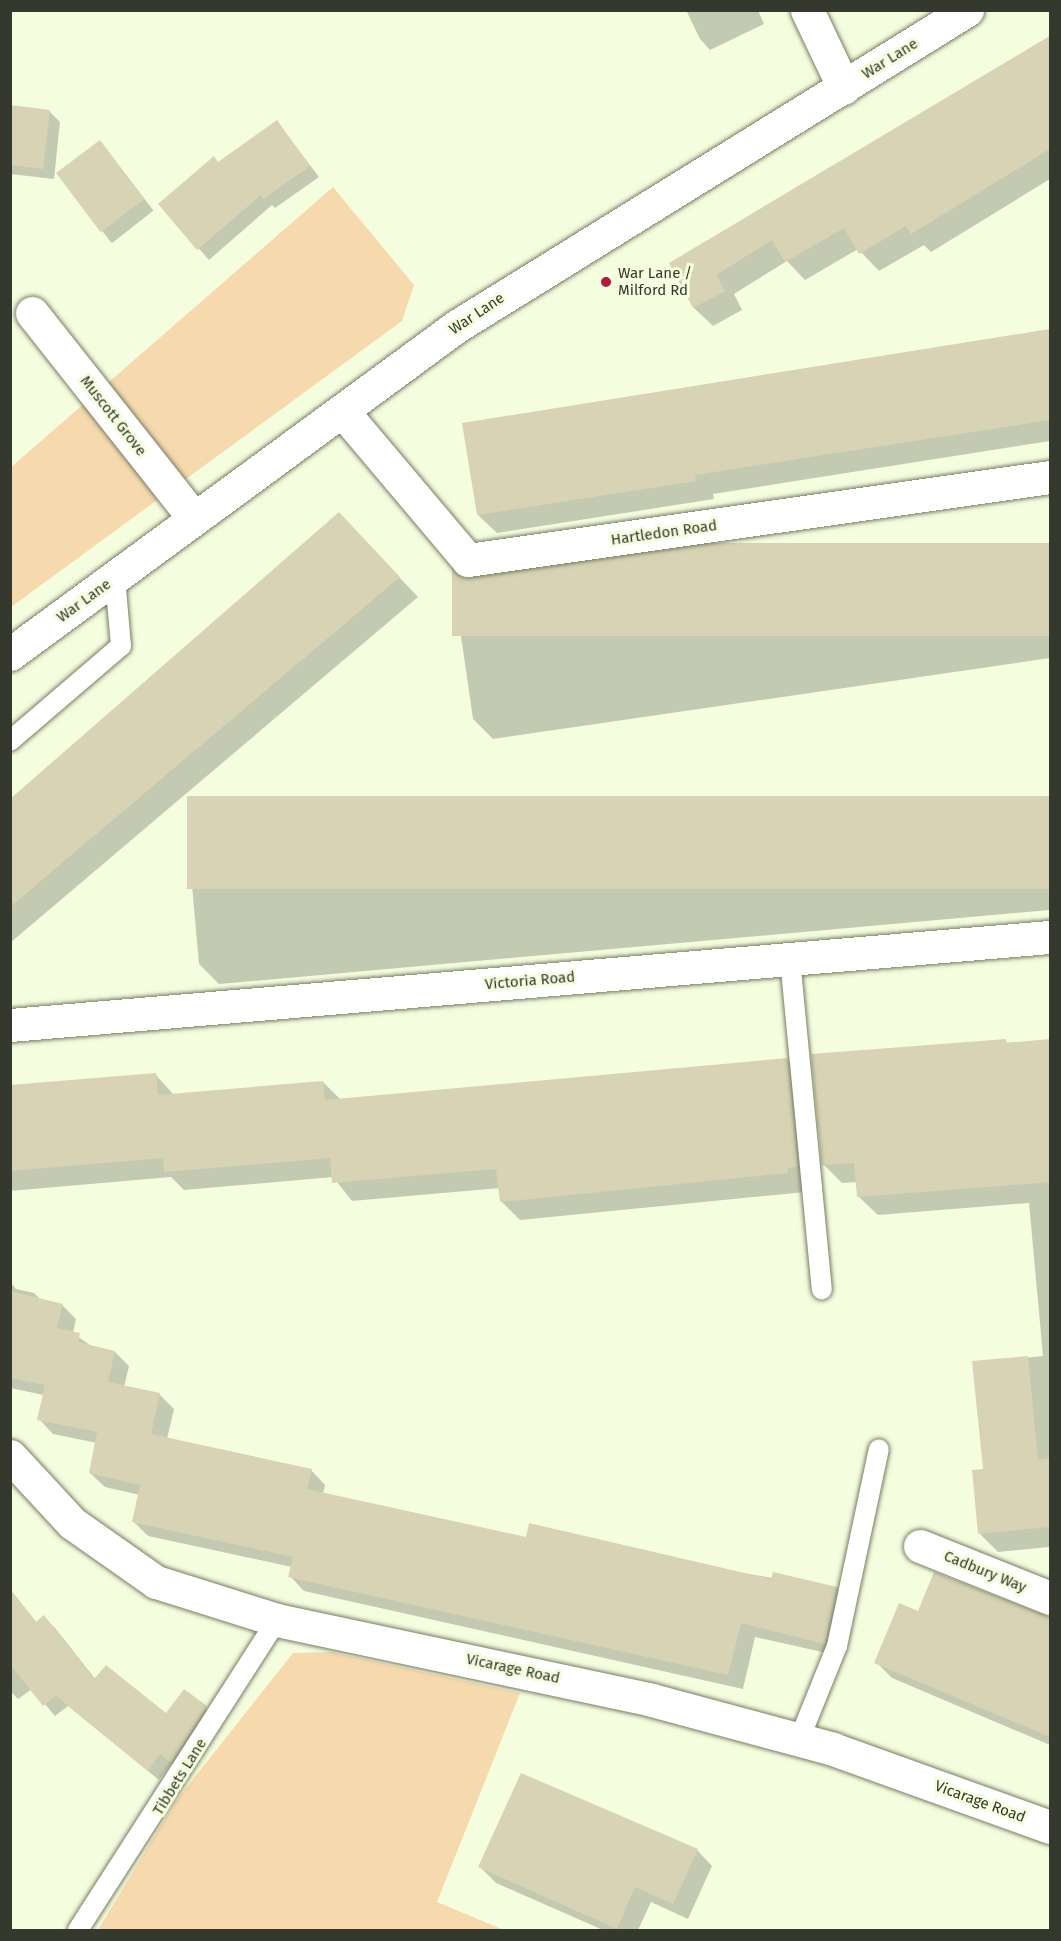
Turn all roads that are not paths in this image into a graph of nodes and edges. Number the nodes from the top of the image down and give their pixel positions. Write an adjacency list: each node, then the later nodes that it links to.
1 (807, 10): 3 (street)
2 (967, 10): 3 (street, War Lane)
3 (844, 87): 5 (street, War Lane)
4 (32, 313): 7 (street, Muscott Grove)
5 (344, 413): 6 (street, Hartledon Road); 7 (street, War Lane)
6 (1050, 477)
7 (194, 518): 8 (street, War Lane)
8 (115, 578): 9 (street, War Lane); 10 (lane)
9 (10, 654)
10 (10, 741)
11 (1050, 937): 12 (street, Victoria Road)
12 (790, 959): 13 (street, Victoria Road); 14 (lane)
13 (10, 1025)
14 (822, 1289)
15 (879, 1449): 20 (lane)
16 (10, 1456): 19 (street, Vicarage Road)
17 (920, 1546): 18 (street, Cadbury Way)
18 (1050, 1598)
19 (278, 1620): 20 (street, Vicarage Road); 22 (lane, Tibbets Lane)
20 (800, 1740): 21 (street, Vicarage Road)
21 (1050, 1827)
22 (78, 1930)

